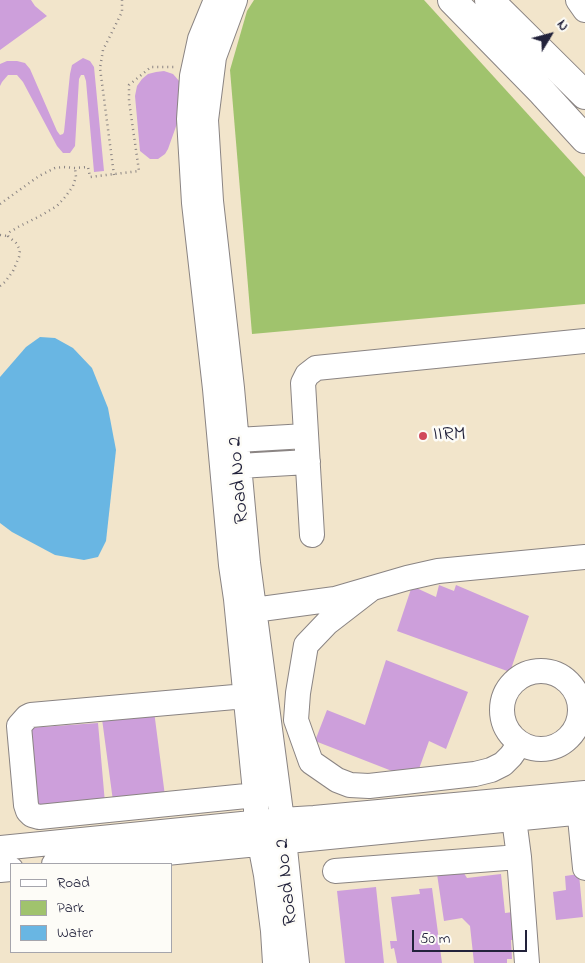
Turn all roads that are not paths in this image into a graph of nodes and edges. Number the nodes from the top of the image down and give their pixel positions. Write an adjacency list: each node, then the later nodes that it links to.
1 (452, 0): 8 (main road)
2 (488, 0): 7 (main road)
3 (578, 0): 5 (street)
4 (217, 1): 6 (street, Road No 2)
5 (585, 10)
6 (202, 77): 11 (street, Road No 2); 17 (street, Road No 2)
7 (585, 94)
8 (585, 138)
9 (585, 341): 10 (street)
10 (306, 436): 11 (street); 12 (street)
11 (237, 440): 13 (street, Road No 2)
12 (308, 462): 13 (street); 14 (street)
13 (239, 466): 17 (street, Road No 2)
14 (312, 535)
15 (585, 557): 16 (street)
16 (371, 589): 17 (street); 21 (street)
17 (246, 611): 19 (street, Road No 2); 25 (street, Road No 2)
18 (578, 679): 20 (street); 21 (street)
19 (246, 696): 22 (street, Road No 2); 22 (street)
20 (582, 711): 21 (street)
21 (520, 743)
22 (256, 796): 26 (street, Road No 2)
23 (582, 803): 24 (street); 25 (street); 30 (street)
24 (514, 819): 25 (street); 28 (street)
25 (283, 831): 26 (street); 33 (street, Road No 2)
26 (258, 833): 27 (street); 29 (street); 32 (street, Road No 2)
27 (0, 848)
28 (519, 857): 31 (street); 34 (street)
29 (61, 863)
30 (585, 868)
31 (335, 871)
32 (275, 963)
33 (297, 963)
34 (528, 963)

